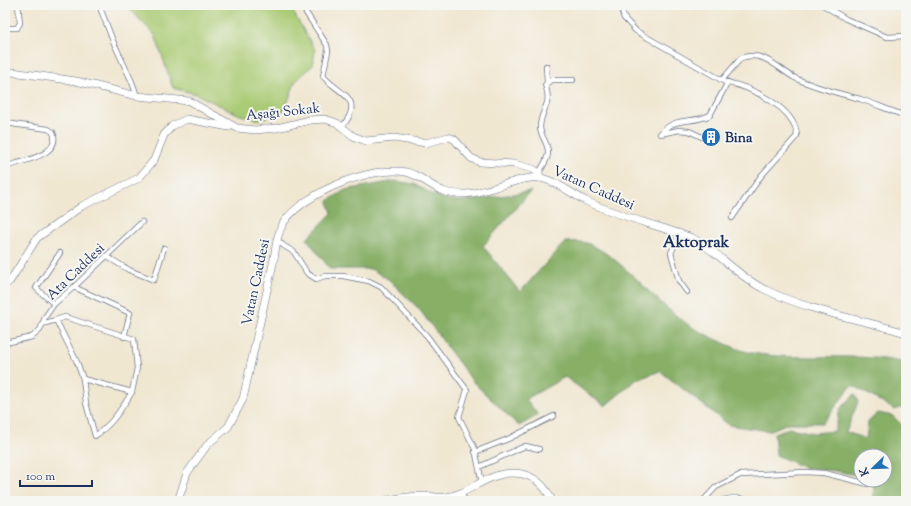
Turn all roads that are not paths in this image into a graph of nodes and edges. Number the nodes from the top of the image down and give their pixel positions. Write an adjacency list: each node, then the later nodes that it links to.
1 (18, 5): 6 (street)
2 (99, 5): 14 (street)
3 (301, 5): 17 (street, Aşağı Sokak)
4 (620, 5): 11 (street)
5 (823, 5): 7 (street)
6 (5, 28)
7 (906, 36)
8 (546, 66): 12 (street)
9 (5, 71): 14 (street, Aşağı Sokak)
10 (573, 80): 12 (street)
11 (722, 80): 13 (street); 15 (street)
12 (547, 82): 21 (street)
13 (728, 82): 19 (street); 22 (street)
14 (137, 96): 18 (street, Aşağı Sokak)
15 (906, 116)
16 (5, 123): 20 (street)
17 (342, 127): 18 (street, Aşağı Sokak); 21 (street, Aşağı Sokak)
18 (237, 128): 29 (street)
19 (702, 137)
20 (5, 166)
21 (539, 175): 24 (street, Vatan Caddesi); 25 (street, Vatan Caddesi)
22 (732, 218)
23 (142, 222): 28 (street, Ata Caddesi)
24 (680, 233): 31 (street); 35 (street, Vatan Caddesi)
25 (276, 239): 42 (street); 47 (street, Vatan Caddesi)
26 (164, 248): 28 (street)
27 (60, 253): 32 (street)
28 (106, 256): 30 (street, Ata Caddesi)
29 (5, 285)
30 (74, 287): 32 (street, Ata Caddesi); 36 (street)
31 (687, 292)
32 (54, 304): 34 (street, Ata Caddesi)
33 (56, 320): 34 (street); 36 (street); 38 (street)
34 (42, 324): 37 (street, Ata Caddesi)
35 (906, 333)
36 (124, 337): 39 (street)
37 (5, 342)
38 (83, 379): 39 (street); 39 (street)
39 (132, 392)
40 (554, 416): 42 (street)
41 (539, 449): 43 (street)
42 (475, 452): 43 (street)
43 (479, 467): 45 (street)
44 (853, 481): 51 (street)
45 (482, 483): 46 (street); 50 (street)
46 (461, 494): 48 (street); 49 (street)
47 (178, 501)
48 (385, 501)
49 (466, 501)
50 (552, 501)
51 (703, 501)
52 (724, 501): 53 (street)
53 (743, 501)

